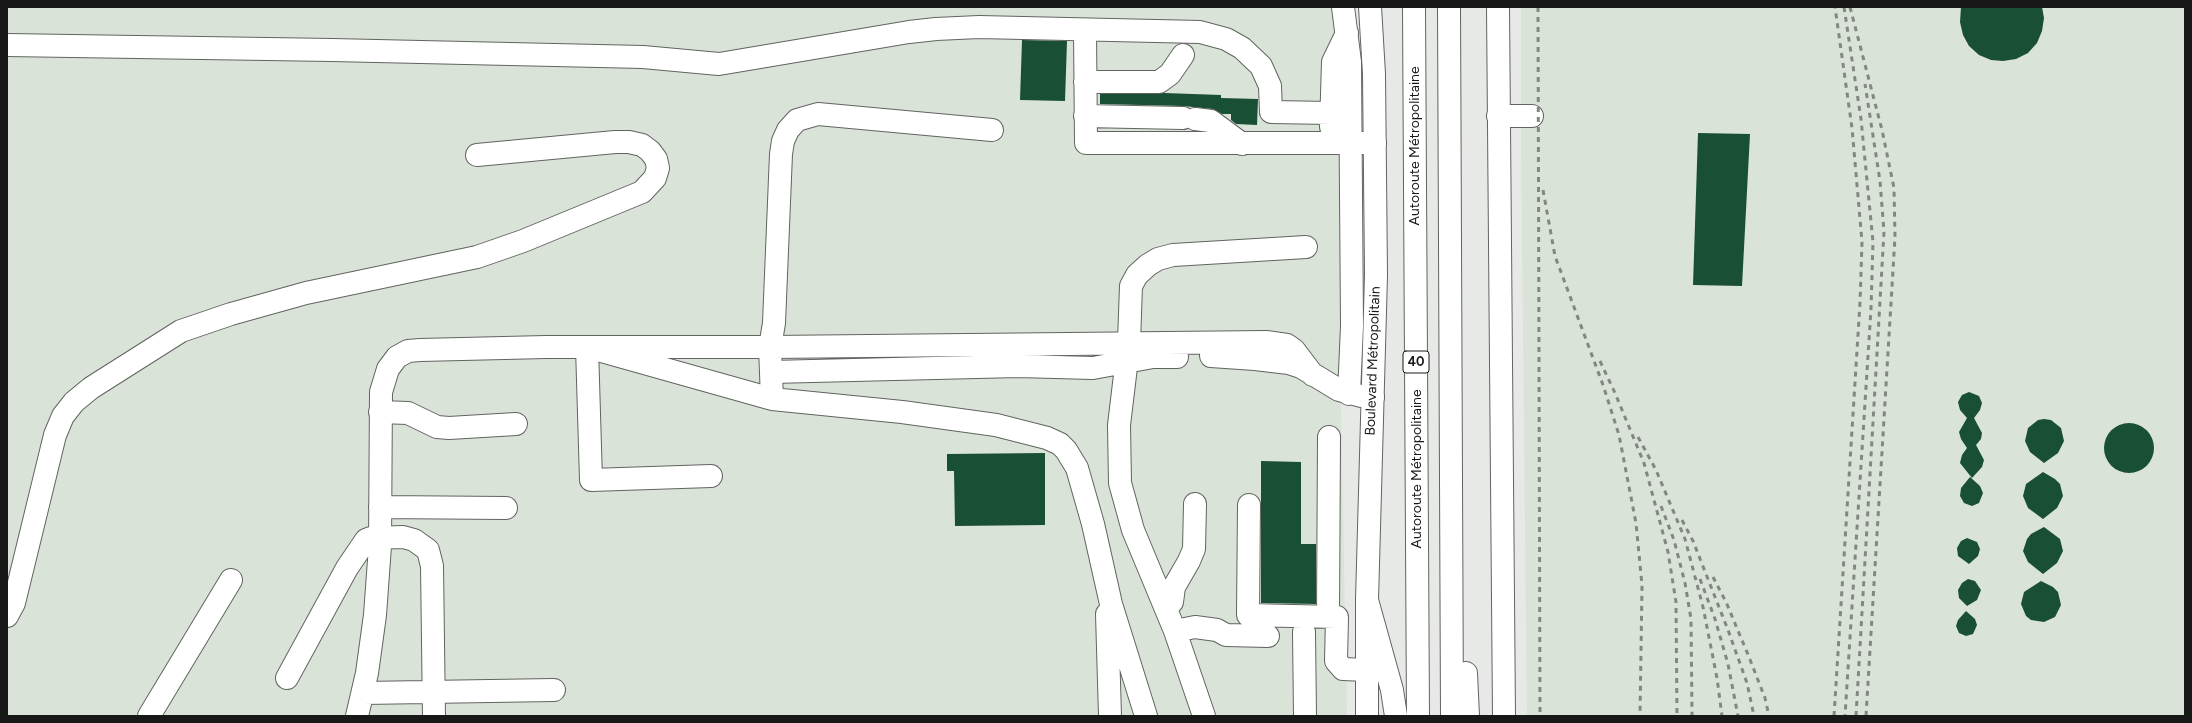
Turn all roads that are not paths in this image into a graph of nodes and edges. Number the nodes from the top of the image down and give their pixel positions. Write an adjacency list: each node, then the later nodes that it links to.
1 (1343, 7): 7 (main road)
2 (1370, 7): 20 (main road, Boulevard Métropolitain)
3 (1414, 7): 63 (main road, Autoroute Métropolitaine / 40)
4 (1449, 7): 32 (main road)
5 (1498, 7): 14 (main road)
6 (1085, 30): 8 (main road); 10 (main road); 11 (main road)
7 (1347, 33): 12 (main road); 19 (main road)
8 (7, 45)
9 (1183, 55): 10 (main road)
10 (1085, 82): 13 (main road)
11 (1287, 112): 12 (main road); 18 (main road)
12 (1331, 112): 19 (main road)
13 (1086, 116): 17 (main road); 17 (main road)
14 (1498, 116): 15 (main road); 66 (main road)
15 (1532, 116)
16 (992, 130): 24 (main road)
17 (1242, 144): 18 (main road)
18 (1287, 144): 19 (main road)
19 (1341, 144): 20 (main road); 27 (main road)
20 (1375, 144): 28 (main road, Boulevard Métropolitain)
21 (477, 155): 44 (main road)
22 (1306, 247): 25 (main road)
23 (587, 347): 24 (main road); 29 (main road); 30 (main road); 34 (main road)
24 (770, 347): 25 (main road); 26 (main road)
25 (1128, 352): 26 (main road); 27 (main road); 43 (main road)
26 (771, 372): 29 (main road)
27 (1349, 394): 28 (main road)
28 (1373, 397): 42 (main road, Boulevard Métropolitain)
29 (772, 399): 41 (main road)
30 (380, 412): 31 (main road); 37 (main road)
31 (516, 424)
32 (1451, 436): 64 (main road); 65 (main road)
33 (1329, 437): 45 (main road)
34 (711, 476)
35 (1195, 504): 43 (main road)
36 (1249, 505): 45 (main road)
37 (380, 507): 38 (main road); 39 (main road)
38 (506, 508)
39 (380, 538): 50 (main road); 52 (main road); 53 (main road)
40 (231, 580): 54 (main road)
41 (1106, 583): 57 (main road); 58 (main road)
42 (1366, 600): 49 (main road, Boulevard Métropolitain); 62 (main road)
43 (1166, 608): 46 (main road)
44 (7, 616)
45 (1328, 616): 49 (main road)
46 (1175, 631): 48 (main road); 59 (main road)
47 (1304, 632): 60 (main road)
48 (1268, 636)
49 (1367, 670): 61 (main road, Boulevard Métropolitain)
50 (287, 678)
51 (554, 690): 52 (main road)
52 (434, 692): 53 (main road); 56 (main road)
53 (363, 693): 55 (main road)
54 (149, 716)
55 (357, 716)
56 (434, 716)
57 (1110, 716)
58 (1146, 716)
59 (1204, 716)
60 (1306, 716)
61 (1367, 716)
62 (1396, 716)
63 (1418, 716)
64 (1452, 716)
65 (1468, 716)
66 (1504, 716)

